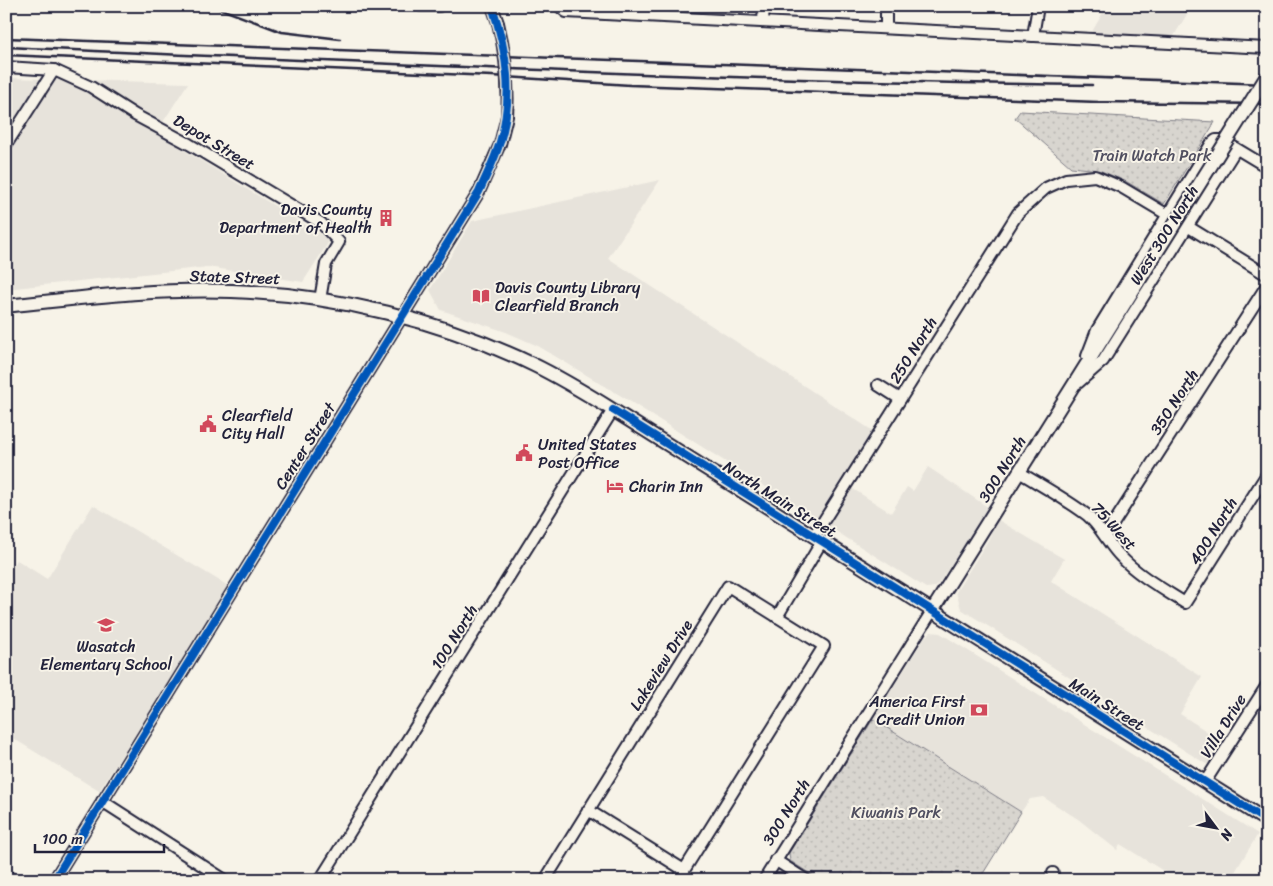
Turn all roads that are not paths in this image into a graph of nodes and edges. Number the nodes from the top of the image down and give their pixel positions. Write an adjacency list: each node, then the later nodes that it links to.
1 (421, 6): 2 (street)
2 (439, 6)
3 (492, 6): 25 (street, Center Street, bridge)
4 (559, 6): 8 (street)
5 (764, 6): 9 (street)
6 (886, 6): 10 (street)
7 (1038, 6): 11 (street)
8 (640, 11): 9 (street)
9 (763, 21): 10 (street)
10 (886, 28): 11 (street)
11 (1033, 36): 12 (street)
12 (1267, 48)
13 (6, 68): 14 (street, Depot Street)
14 (54, 70): 16 (street); 23 (street, Depot Street)
15 (1267, 76): 28 (main road, 300 North, bridge)
16 (6, 145)
17 (1236, 149): 18 (street); 19 (street, West 300 North); 20 (street, West 300 North)
18 (1267, 168)
19 (1168, 215): 28 (street, West 300 North); 29 (street, 250 North)
20 (1187, 226): 21 (street); 28 (street, West 300 North)
21 (1267, 275)
22 (1267, 285): 33 (street, 350 North)
23 (320, 300): 24 (main road, State Street); 25 (main road, State Street)
24 (6, 306)
25 (401, 316): 26 (main road, State Street); 40 (street, Center Street)
26 (458, 334): 30 (main road, North Main Street)
27 (878, 385): 29 (street)
28 (1072, 389): 31 (main road, 300 North)
29 (900, 399): 34 (street, 250 North)
30 (613, 410): 34 (main road, North Main Street); 49 (street, 100 North)
31 (1020, 472): 33 (street, 75 West); 36 (main road, 300 North)
32 (1267, 474): 35 (street, 400 North)
33 (1106, 535): 35 (street, 75 West)
34 (818, 539): 36 (main road, North Main Street); 37 (street)
35 (1185, 604)
36 (932, 611): 39 (main road, Main Street); 43 (street, 300 North)
37 (777, 617): 41 (street, Lakeview Drive); 44 (street, Lakeview Drive)
38 (1267, 685): 39 (street, Villa Drive)
39 (1205, 782): 42 (main road, Main Street)
40 (102, 802): 47 (street, Center Street); 48 (street)
41 (588, 810): 44 (street); 50 (street, Lakeview Drive)
42 (1267, 821)
43 (775, 860): 52 (street, 300 North); 53 (street)
44 (684, 870): 51 (street, Lakeview Drive)
45 (6, 875): 46 (street)
46 (14, 880)
47 (54, 880)
48 (225, 880)
49 (320, 880)
50 (546, 880)
51 (678, 880)
52 (764, 880)
53 (806, 880)

